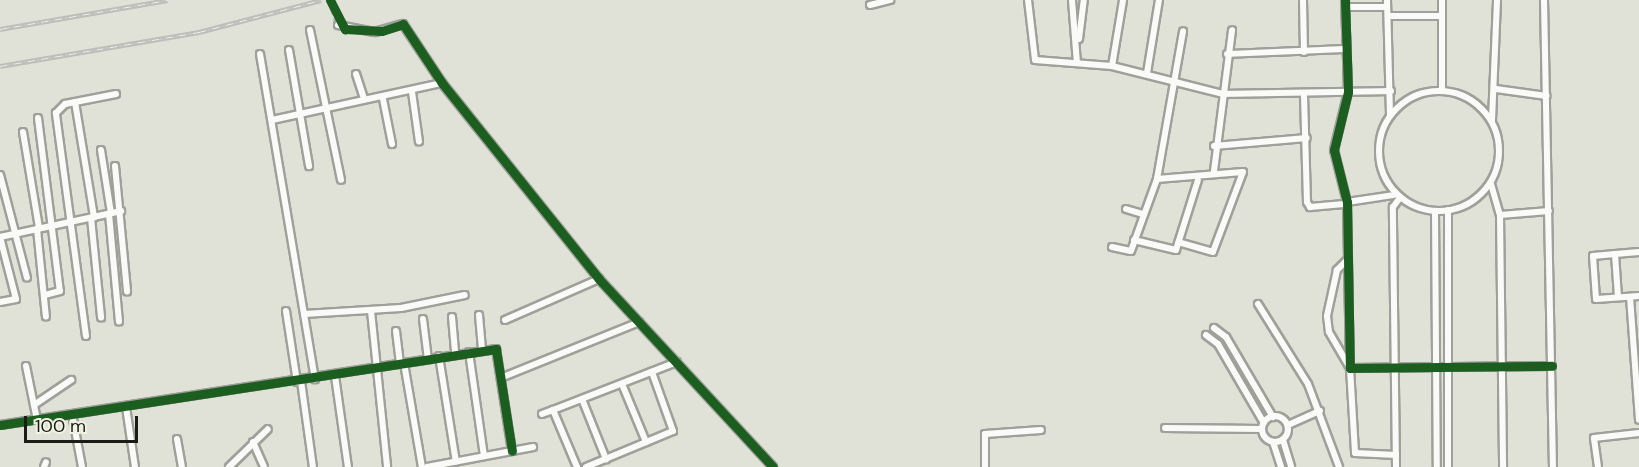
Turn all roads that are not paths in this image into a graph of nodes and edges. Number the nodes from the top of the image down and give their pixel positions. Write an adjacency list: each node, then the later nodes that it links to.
1 (890, 0): 13 (street)
2 (1028, 0): 26 (street)
3 (1072, 0): 20 (street)
4 (1084, 0): 20 (street)
5 (1123, 0): 27 (street)
6 (1159, 0): 29 (street)
7 (1303, 0): 23 (street)
8 (1442, 0): 15 (street)
9 (1497, 0): 32 (street)
10 (1544, 0): 40 (street)
11 (1345, 4): 12 (street); 21 (street)
12 (1387, 4): 14 (street)
13 (870, 5)
14 (1388, 16): 15 (street); 36 (street)
15 (1442, 16): 33 (street)
16 (338, 25): 31 (street)
17 (310, 30): 44 (street)
18 (1232, 30): 25 (street)
19 (1184, 31): 30 (street)
20 (1078, 49): 26 (street)
21 (1347, 49): 23 (street); 35 (street)
22 (289, 50): 45 (street)
23 (1304, 52): 25 (street)
24 (260, 54): 48 (street)
25 (1227, 54): 38 (street)
26 (1077, 63): 27 (street)
27 (1112, 66): 29 (street)
28 (356, 74): 41 (street)
29 (1147, 74): 30 (street)
30 (1173, 82): 38 (street); 60 (street)
31 (442, 83): 34 (street); 87 (street)
32 (1496, 89): 40 (street); 49 (street)
33 (1442, 90): 46 (street); 49 (street)
34 (412, 92): 42 (street); 52 (street)
35 (1348, 92): 36 (street); 39 (street); 65 (street)
36 (1391, 92): 46 (street)
37 (116, 94): 43 (street)
38 (1223, 94): 39 (street); 54 (street)
39 (1304, 95): 51 (street)
40 (1546, 96): 70 (street)
41 (364, 98): 42 (street); 44 (street)
42 (383, 99): 53 (street)
43 (75, 102): 74 (street); 75 (street)
44 (327, 109): 45 (street); 61 (street)
45 (300, 115): 48 (street); 57 (street)
46 (1390, 116): 64 (street)
47 (38, 118): 76 (street)
48 (272, 120): 98 (street)
49 (1492, 120): 63 (street)
50 (23, 132): 77 (street)
51 (1307, 138): 54 (street); 65 (street)
52 (419, 142)
53 (392, 144)
54 (1214, 146): 58 (street)
55 (101, 150): 71 (street)
56 (115, 166): 68 (street)
57 (309, 166)
58 (1214, 171): 62 (street); 81 (street)
59 (0, 175): 78 (street)
60 (1157, 179): 62 (street); 72 (street)
61 (341, 180)
62 (1198, 180): 81 (street)
63 (1491, 184): 67 (street); 73 (street)
64 (1397, 197): 65 (street); 69 (street); 124 (street)
65 (1347, 203): 85 (street)
66 (1126, 209): 72 (street)
67 (1448, 210): 69 (street); 122 (street)
68 (121, 211): 71 (street); 88 (street)
69 (1435, 211): 121 (street)
70 (1549, 211): 73 (street); 120 (street)
71 (110, 214): 74 (street); 105 (street)
72 (1142, 214): 80 (street)
73 (1500, 215): 119 (street)
74 (92, 217): 75 (street); 101 (street)
75 (73, 222): 76 (street); 110 (street)
76 (55, 225): 77 (street); 89 (street)
77 (38, 229): 78 (street); 89 (street)
78 (17, 233): 79 (street); 86 (street)
79 (0, 237): 94 (street)
80 (1134, 240): 81 (street); 82 (street)
81 (1178, 242)
82 (1112, 247)
83 (1639, 252): 84 (street)
84 (1615, 254): 92 (street); 92 (street)
85 (1348, 259): 123 (street); 123 (street)
86 (27, 279)
87 (599, 279): 104 (street); 106 (street)
88 (127, 291)
89 (45, 295): 100 (street)
90 (465, 295): 97 (street)
91 (1639, 296): 93 (street)
92 (1618, 297): 93 (street)
93 (1630, 297): 132 (street)
94 (0, 302)
95 (1257, 304): 138 (street)
96 (285, 311): 131 (street)
97 (371, 311): 98 (street); 125 (street)
98 (304, 314): 129 (street)
99 (479, 315): 111 (street)
100 (46, 317)
101 (101, 317)
102 (452, 317): 113 (street)
103 (423, 319): 115 (street)
104 (505, 320)
105 (119, 322)
106 (639, 322): 116 (street); 128 (street)
107 (1214, 328): 141 (street)
108 (396, 332): 117 (street)
109 (1206, 335): 146 (street)
110 (86, 336)
111 (482, 351): 112 (street); 128 (street)
112 (469, 352): 113 (street); 159 (street)
113 (455, 354): 114 (street)
114 (439, 356): 115 (street); 161 (street)
115 (428, 358): 117 (street)
116 (677, 362): 126 (street); 174 (street)
117 (402, 364): 125 (street); 170 (street)
118 (26, 366): 135 (street)
119 (1501, 366): 120 (street); 122 (street); 182 (street)
120 (1552, 366): 183 (street)
121 (1436, 367): 122 (street); 124 (street); 180 (street)
122 (1446, 367): 181 (street)
123 (1350, 368): 124 (street); 158 (street)
124 (1396, 368): 158 (street)
125 (375, 369): 127 (street); 169 (street)
126 (652, 372): 133 (street); 154 (street)
127 (335, 376): 129 (street); 168 (street)
128 (503, 377): 157 (street)
129 (315, 379): 131 (street)
130 (70, 380): 135 (street)
131 (299, 381): 136 (street); 167 (street)
132 (1638, 381): 143 (street)
133 (622, 384): 134 (street); 154 (street)
134 (582, 399): 137 (street); 160 (street)
135 (34, 405): 142 (street)
136 (126, 406): 139 (street); 163 (street)
137 (553, 410): 140 (street); 172 (street)
138 (1320, 411): 145 (street); 178 (street)
139 (72, 414): 142 (street); 162 (street)
140 (542, 414)
141 (1273, 417): 145 (street); 146 (street)
142 (37, 420): 144 (street)
143 (1639, 420)
144 (0, 425)
145 (1288, 425): 152 (street)
146 (1263, 426): 147 (street); 155 (street)
147 (1165, 428)
148 (268, 429): 153 (street)
149 (1041, 430): 175 (street)
150 (1639, 433): 184 (street)
151 (177, 439): 164 (street)
152 (1283, 440): 155 (street); 177 (street)
153 (253, 442): 165 (street); 166 (street)
154 (646, 442): 160 (street)
155 (1273, 442): 176 (street)
156 (533, 447): 157 (street)
157 (512, 451): 159 (street)
158 (1396, 455): 179 (street)
159 (483, 456): 161 (street)
160 (606, 459): 173 (street)
161 (456, 462): 171 (street)
162 (82, 467)
163 (135, 467)
164 (182, 467)
165 (229, 467)
166 (264, 467)
167 (314, 467)
168 (348, 467)
169 (387, 467)
170 (422, 467)
171 (427, 467)
172 (577, 467)
173 (586, 467)
174 (773, 467)
175 (985, 467)
176 (1281, 467)
177 (1291, 467)
178 (1339, 467)
179 (1396, 467)
180 (1437, 467)
181 (1448, 467)
182 (1503, 467)
183 (1553, 467)
184 (1598, 467)

